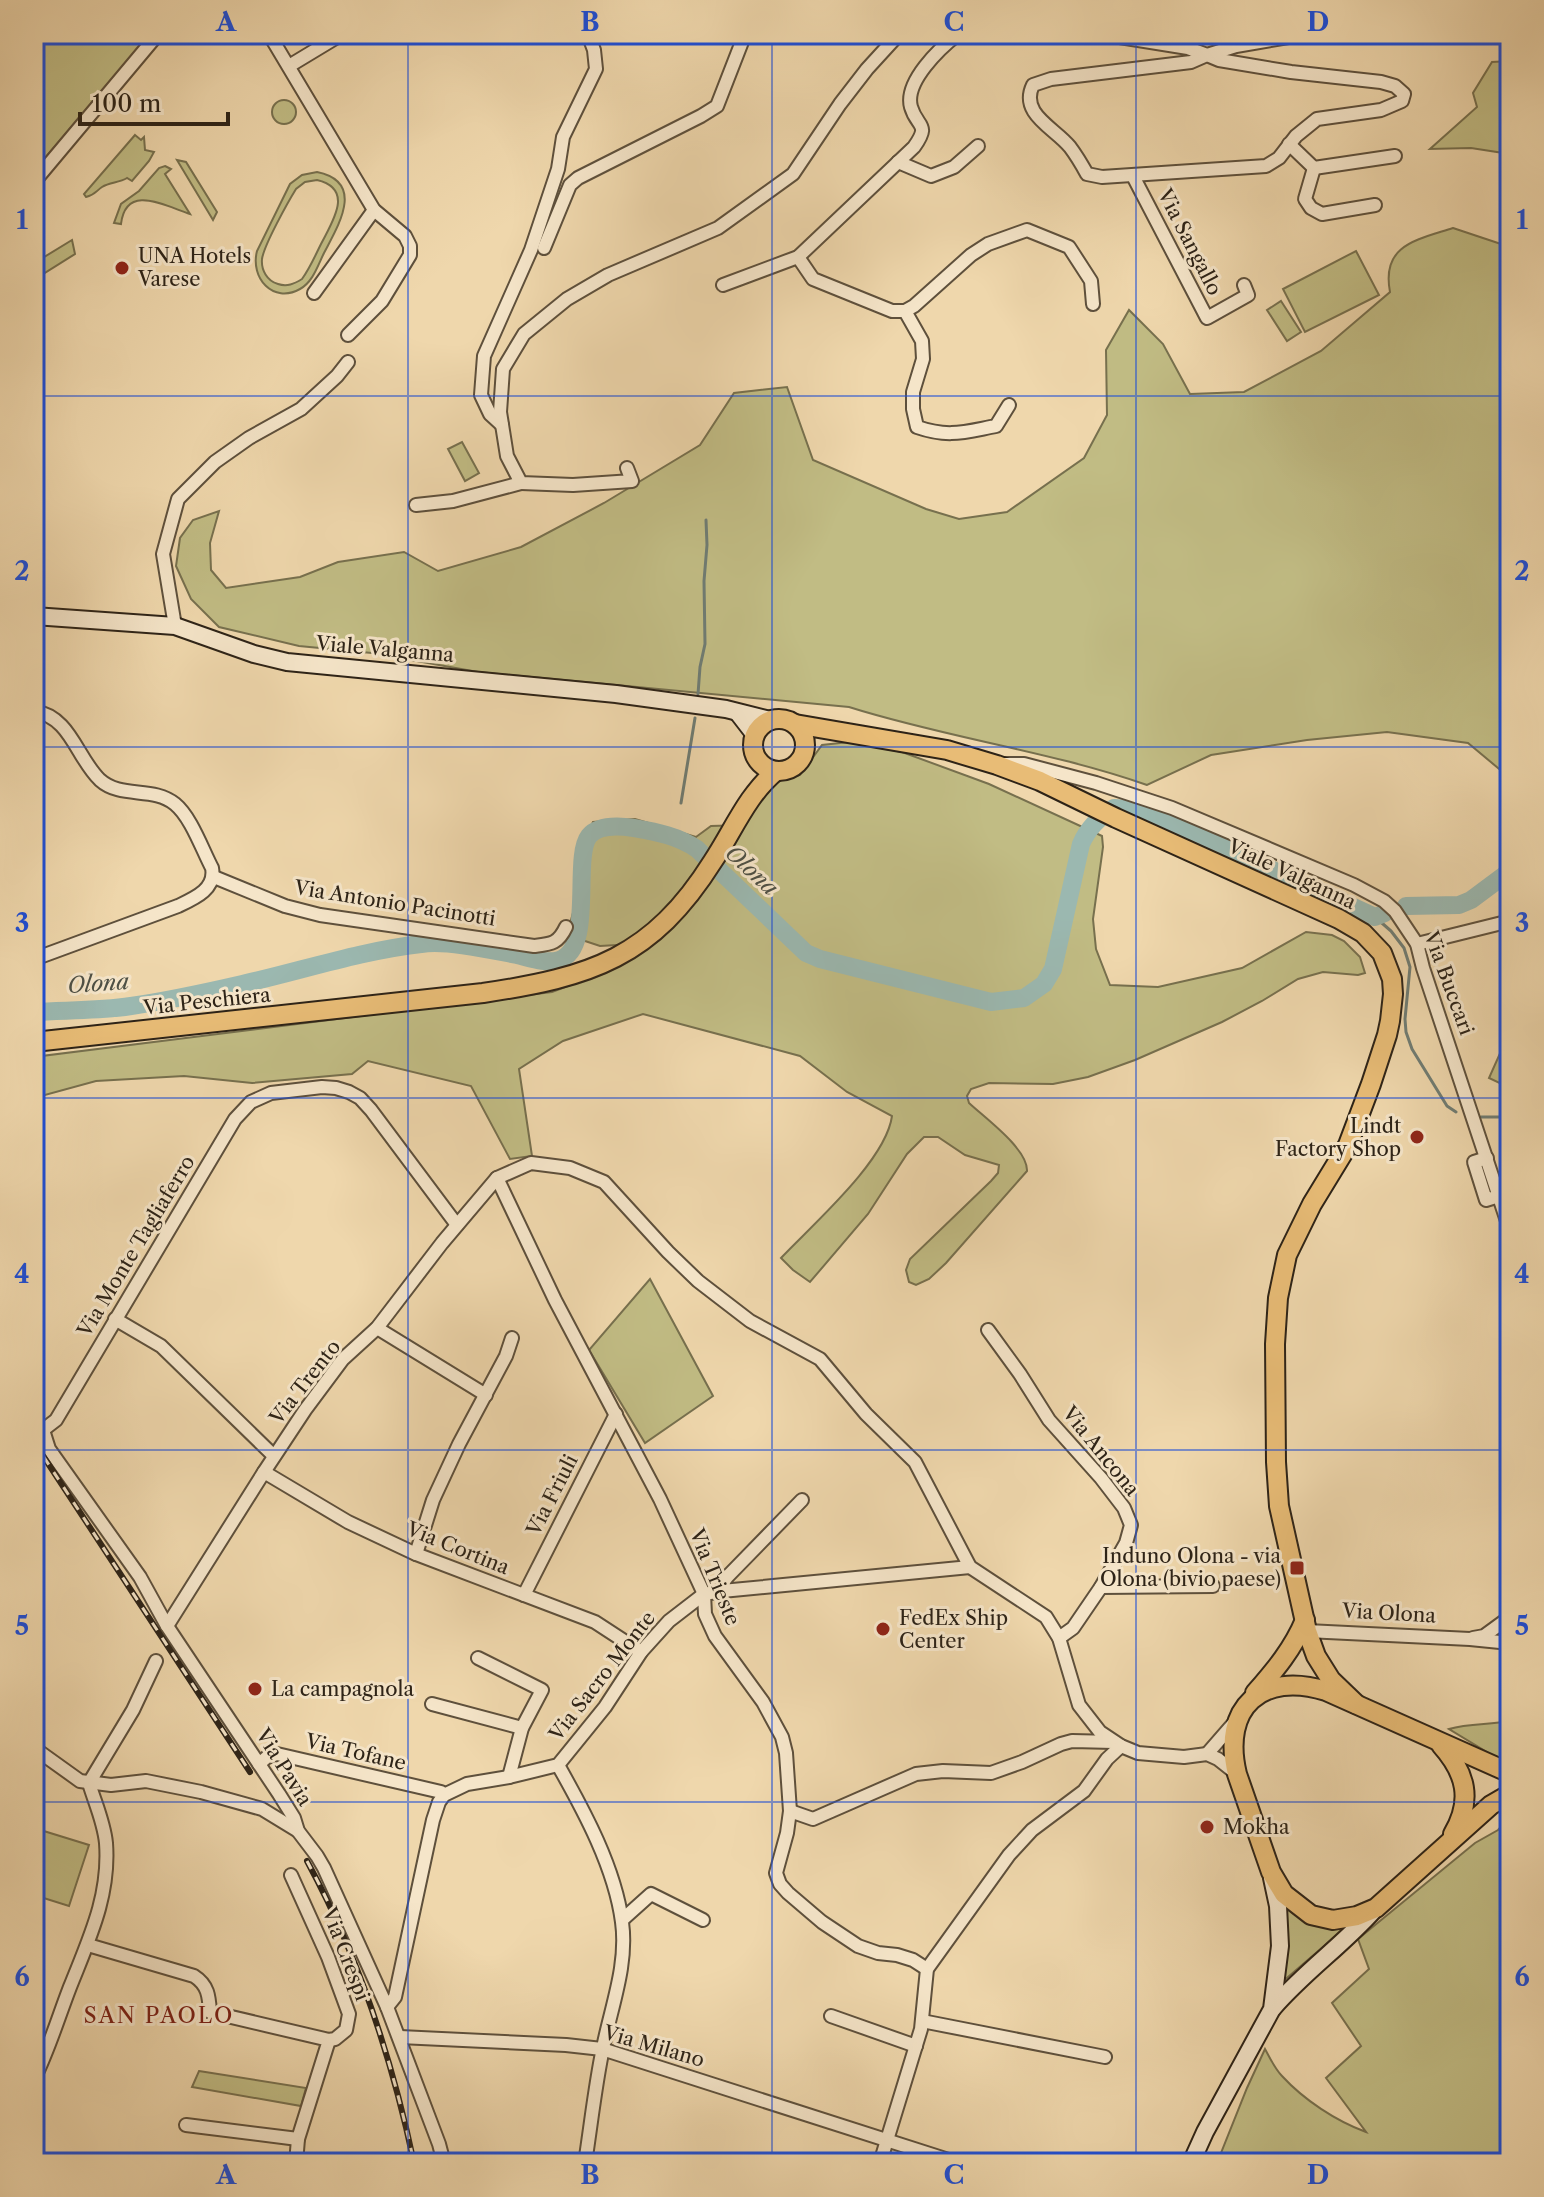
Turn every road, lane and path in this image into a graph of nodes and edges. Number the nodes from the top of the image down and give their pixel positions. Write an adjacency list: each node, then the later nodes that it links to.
1 (158, 34): 18 (street)
2 (269, 34): 11 (street)
3 (342, 34): 11 (street)
4 (588, 34): 31 (street)
5 (745, 34): 21 (street)
6 (899, 34): 31 (street)
7 (958, 34): 15 (street)
8 (1101, 34): 10 (street)
9 (1306, 34): 10 (street)
10 (1213, 58): 12 (street); 17 (street, Via Sangallo)
11 (289, 66): 20 (street)
12 (1289, 144): 16 (street); 17 (street)
13 (978, 146): 15 (street)
14 (1395, 156): 16 (street)
15 (898, 162): 22 (street)
16 (1314, 168): 19 (street)
17 (1133, 176): 24 (street, Via Sangallo)
18 (34, 182)
19 (1375, 205)
20 (374, 210): 25 (street); 28 (street)
21 (544, 248)
22 (798, 257): 23 (street); 27 (street)
23 (723, 285)
24 (1244, 285)
25 (314, 293)
26 (1093, 304): 27 (street)
27 (905, 311): 30 (street)
28 (348, 335)
29 (348, 362): 36 (street)
30 (1009, 405)
31 (502, 425): 33 (street)
32 (627, 468): 33 (street)
33 (521, 483): 34 (street)
34 (416, 505)
35 (34, 616): 36 (main road, Viale Valganna)
36 (175, 626): 38 (main road, Viale Valganna)
37 (34, 711): 48 (street)
38 (737, 712): 39 (main road, Viale Valganna); 42 (main road)
39 (770, 720): 40 (main road); 42 (main road)
40 (795, 724): 41 (main road, Viale Valganna); 43 (main road)
41 (832, 729): 43 (main road); 44 (main road, Viale Valganna)
42 (755, 735): 45 (main road)
43 (806, 745): 45 (main road)
44 (997, 765): 46 (street, Via Buccari); 47 (main road, Viale Valganna)
45 (767, 767): 53 (main road, Via Peschiera)
46 (1111, 789): 47 (street, Via Buccari); 51 (street, Via Buccari)
47 (1069, 795): 76 (main road, Viale Valganna)
48 (214, 877): 50 (street, Via Antonio Pacinotti); 52 (street)
49 (1510, 921): 51 (street)
50 (566, 927)
51 (1417, 944): 56 (street, Via Buccari)
52 (34, 959)
53 (34, 1042)
54 (497, 1178): 55 (street, Via Trento); 62 (street, Via Trieste); 68 (street)
55 (457, 1225): 57 (street, Via Monte Tagliaferro); 58 (street, Via Trento)
56 (1510, 1230)
57 (115, 1319): 63 (street, Via Monte Tagliaferro); 64 (street)
58 (377, 1328): 61 (street); 64 (street, Via Trento)
59 (988, 1330): 70 (street, Via Ancona)
60 (512, 1338): 61 (street)
61 (486, 1395): 67 (street)
62 (616, 1414): 72 (street, Via Trieste); 73 (street, Via Friuli)
63 (39, 1427): 75 (street, Via Pavia)
64 (274, 1456): 65 (street, Via Trento)
65 (264, 1472): 67 (street, Via Cortina); 75 (street, Via Trento)
66 (802, 1500): 71 (street)
67 (412, 1553): 73 (street, Via Cortina)
68 (970, 1567): 71 (street, Via Sacro Monte); 77 (street)
69 (1213, 1586): 70 (street)
70 (1101, 1587): 77 (street, Via Ancona)
71 (722, 1591): 72 (street, Via Sacro Monte)
72 (704, 1594): 80 (street, Via Sacro Monte); 99 (street, Via Trieste)
73 (524, 1595): 80 (street, Via Cortina)
74 (1510, 1617): 78 (street)
75 (167, 1626): 91 (street, Via Pavia)
76 (1306, 1626): 78 (street, Via Olona); 84 (main road, Viale Valganna); 85 (main road)
77 (1059, 1638): 88 (street)
78 (1470, 1639): 79 (street, Via Olona)
79 (1510, 1643)
80 (641, 1652): 92 (street, Via Sacro Monte)
81 (478, 1658): 86 (street, Via Sacro Monte)
82 (156, 1661): 96 (street)
83 (432, 1704): 86 (street, Via Sacro Monte)
84 (1356, 1704): 85 (main road); 87 (main road)
85 (1243, 1709): 90 (street); 94 (main road)
86 (522, 1728): 95 (street, Via Sacro Monte)
87 (1435, 1739): 93 (main road); 101 (main road)
88 (1118, 1744): 90 (street); 99 (street); 108 (street)
89 (34, 1748): 96 (street)
90 (1207, 1754): 94 (street)
91 (259, 1764): 98 (street, Via Tofane); 100 (street, Via Pavia)
92 (558, 1765): 95 (street, Via Sacro Monte); 105 (street)
93 (1510, 1773)
94 (1237, 1774): 102 (main road)
95 (509, 1777): 98 (street, Via Sacro Monte)
96 (89, 1783): 100 (street); 107 (street)
97 (1510, 1794): 101 (main road)
98 (444, 1795): 109 (street)
99 (790, 1811): 108 (street, Via Trieste)
100 (298, 1831): 109 (street, Via Pavia)
101 (1447, 1843): 104 (main road)
102 (1271, 1872): 104 (main road); 110 (main road)
103 (291, 1875): 114 (street, Via Crespi)
104 (1376, 1908): 110 (main road)
105 (622, 1920): 106 (street); 116 (street)
106 (703, 1920)
107 (88, 1945): 114 (street); 118 (street)
108 (927, 1969): 112 (street)
109 (387, 2007): 113 (street, Via Pavia)
110 (1272, 2009): 127 (main road)
111 (831, 2016): 115 (street)
112 (922, 2021): 115 (street); 117 (street)
113 (400, 2037): 116 (street, Via Milano); 123 (street, Via Pavia)
114 (329, 2040): 120 (street, Via Crespi)
115 (916, 2046): 121 (street)
116 (602, 2049): 121 (street, Via Milano); 124 (street)
117 (1105, 2057)
118 (34, 2079)
119 (186, 2125): 120 (street)
120 (298, 2139): 122 (street, Via Crespi)
121 (888, 2140): 125 (street); 126 (street, Via Milano)
122 (296, 2163)
123 (444, 2163)
124 (585, 2163)
125 (880, 2163)
126 (958, 2163)
127 (1191, 2163)

